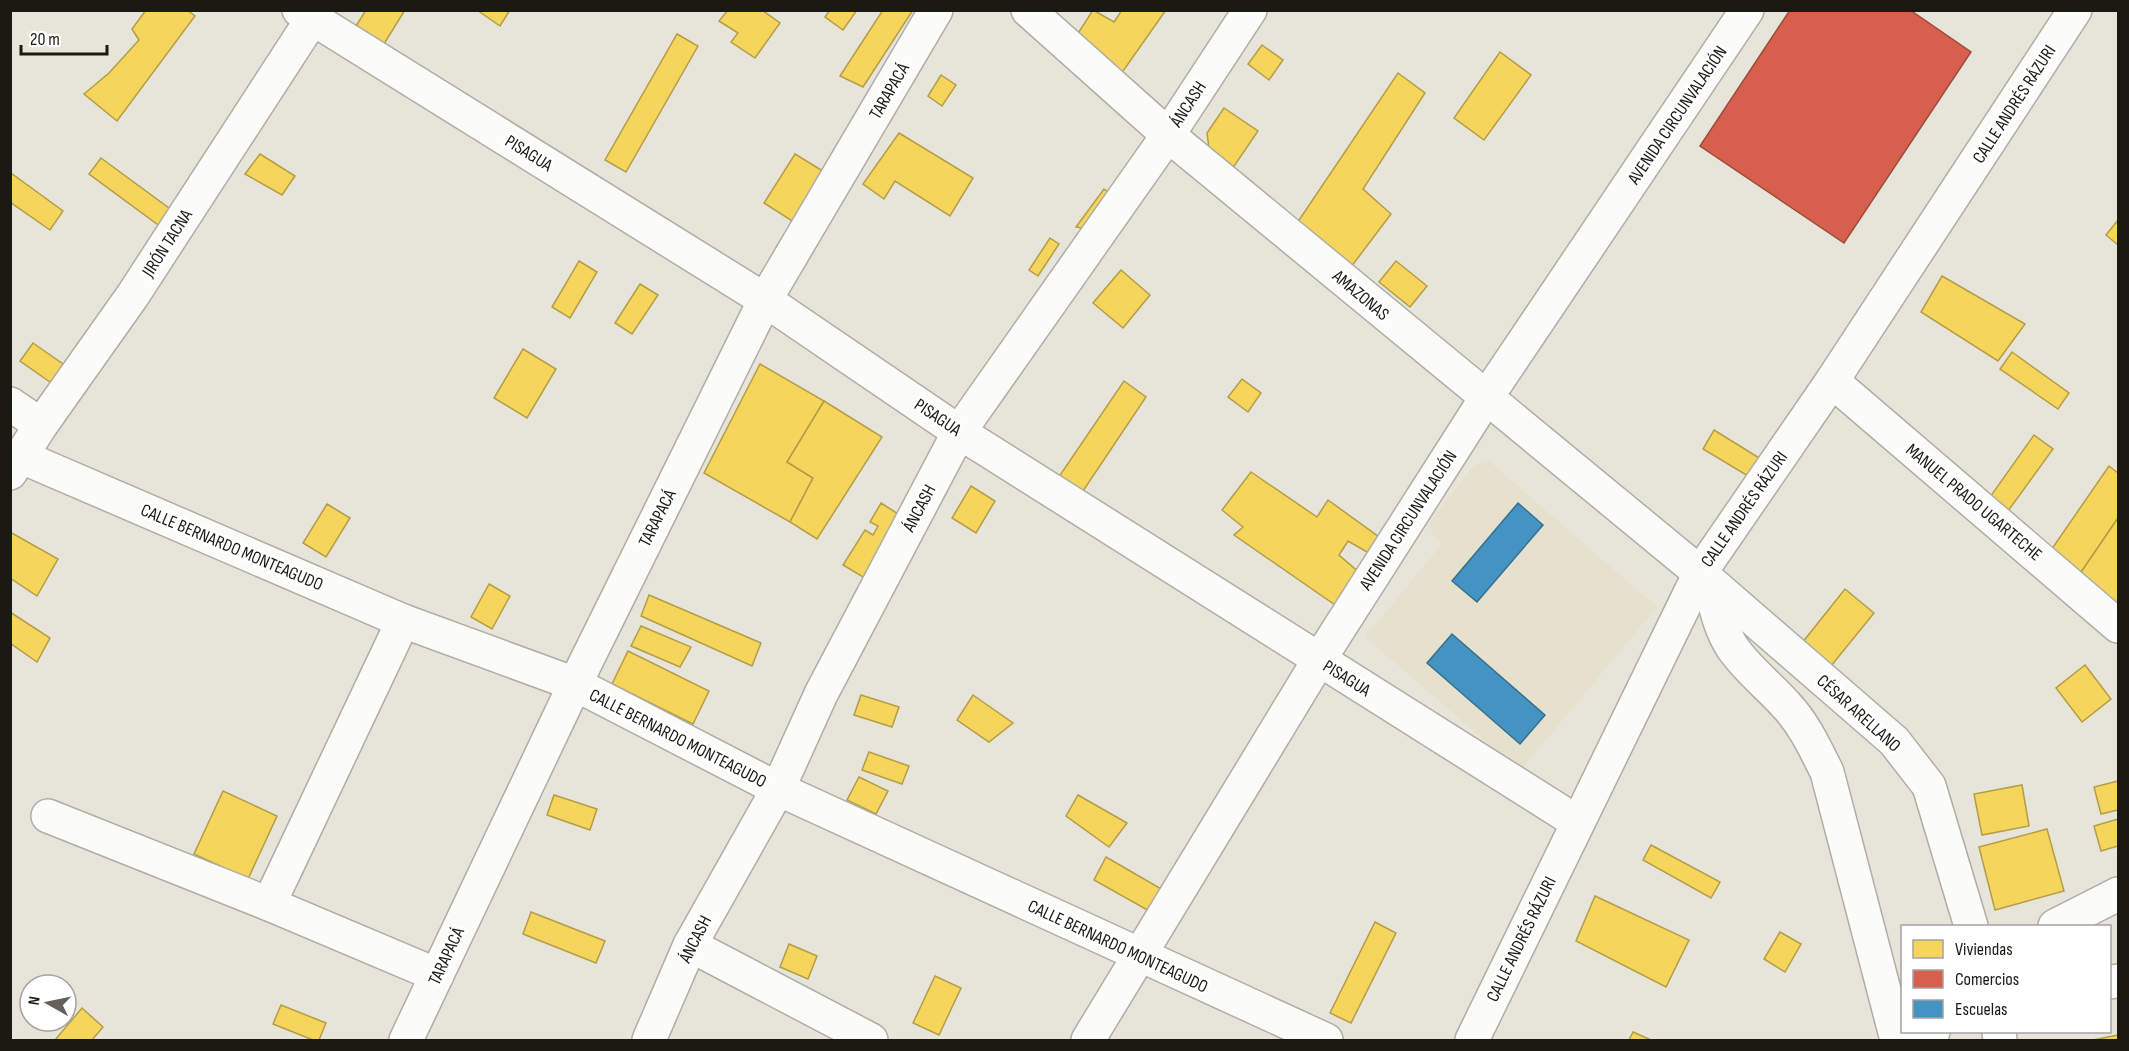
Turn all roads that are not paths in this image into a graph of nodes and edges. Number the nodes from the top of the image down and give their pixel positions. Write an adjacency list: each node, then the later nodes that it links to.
1 (936, 10): 8 (street, TARAPACÁ)
2 (1028, 10): 7 (street, AMAZONAS)
3 (1250, 10): 7 (street, ÁNCASH)
4 (1747, 10): 10 (street, AVENIDA CIRCUNVALACIÓN)
5 (2075, 10): 9 (street, CALLE ANDRÉS RÁZURI)
6 (310, 13): 8 (street, PISAGUA); 12 (street, JIRÓN TACNA)
7 (1168, 135): 10 (street, AMAZONAS); 13 (street, ÁNCASH)
8 (765, 300): 13 (street, PISAGUA); 19 (street, TARAPACÁ)
9 (1832, 381): 15 (street, CALLE ANDRÉS RÁZURI); 17 (street, MANUEL PRADO UGARTECHE)
10 (1486, 398): 15 (street, AMAZONAS); 18 (street, AVENIDA CIRCUNVALACIÓN)
11 (10, 404): 12 (street)
12 (41, 424): 14 (street, JIRÓN TACNA)
13 (959, 432): 18 (street, PISAGUA); 20 (street, ÁNCASH)
14 (16, 465): 16 (street, CALLE BERNARDO MONTEAGUDO)
15 (1705, 577): 22 (street, CALLE ANDRÉS RÁZURI); 25 (street, CÉSAR ARELLANO); 30 (street)
16 (403, 621): 19 (street, CALLE BERNARDO MONTEAGUDO); 24 (street)
17 (2118, 623)
18 (1318, 660): 22 (street, PISAGUA); 28 (street, AVENIDA CIRCUNVALACIÓN)
19 (575, 684): 20 (street, CALLE BERNARDO MONTEAGUDO); 29 (street, TARAPACÁ)
20 (778, 789): 27 (street, ÁNCASH); 28 (street, CALLE BERNARDO MONTEAGUDO)
21 (48, 816): 24 (street)
22 (1577, 822): 37 (street, CALLE ANDRÉS RÁZURI)
23 (2118, 894): 26 (street)
24 (269, 904): 29 (street)
25 (1970, 925)
26 (2059, 925)
27 (690, 945): 33 (street, ÁNCASH); 34 (street)
28 (1139, 956): 35 (street, AVENIDA CIRCUNVALACIÓN); 36 (street, CALLE BERNARDO MONTEAGUDO)
29 (437, 975): 32 (street, TARAPACÁ)
30 (1895, 1001): 38 (street)
31 (1931, 1033): 39 (street)
32 (406, 1041)
33 (648, 1041)
34 (872, 1041)
35 (1088, 1041)
36 (1326, 1041)
37 (1472, 1041)
38 (1898, 1041)
39 (1914, 1041)

